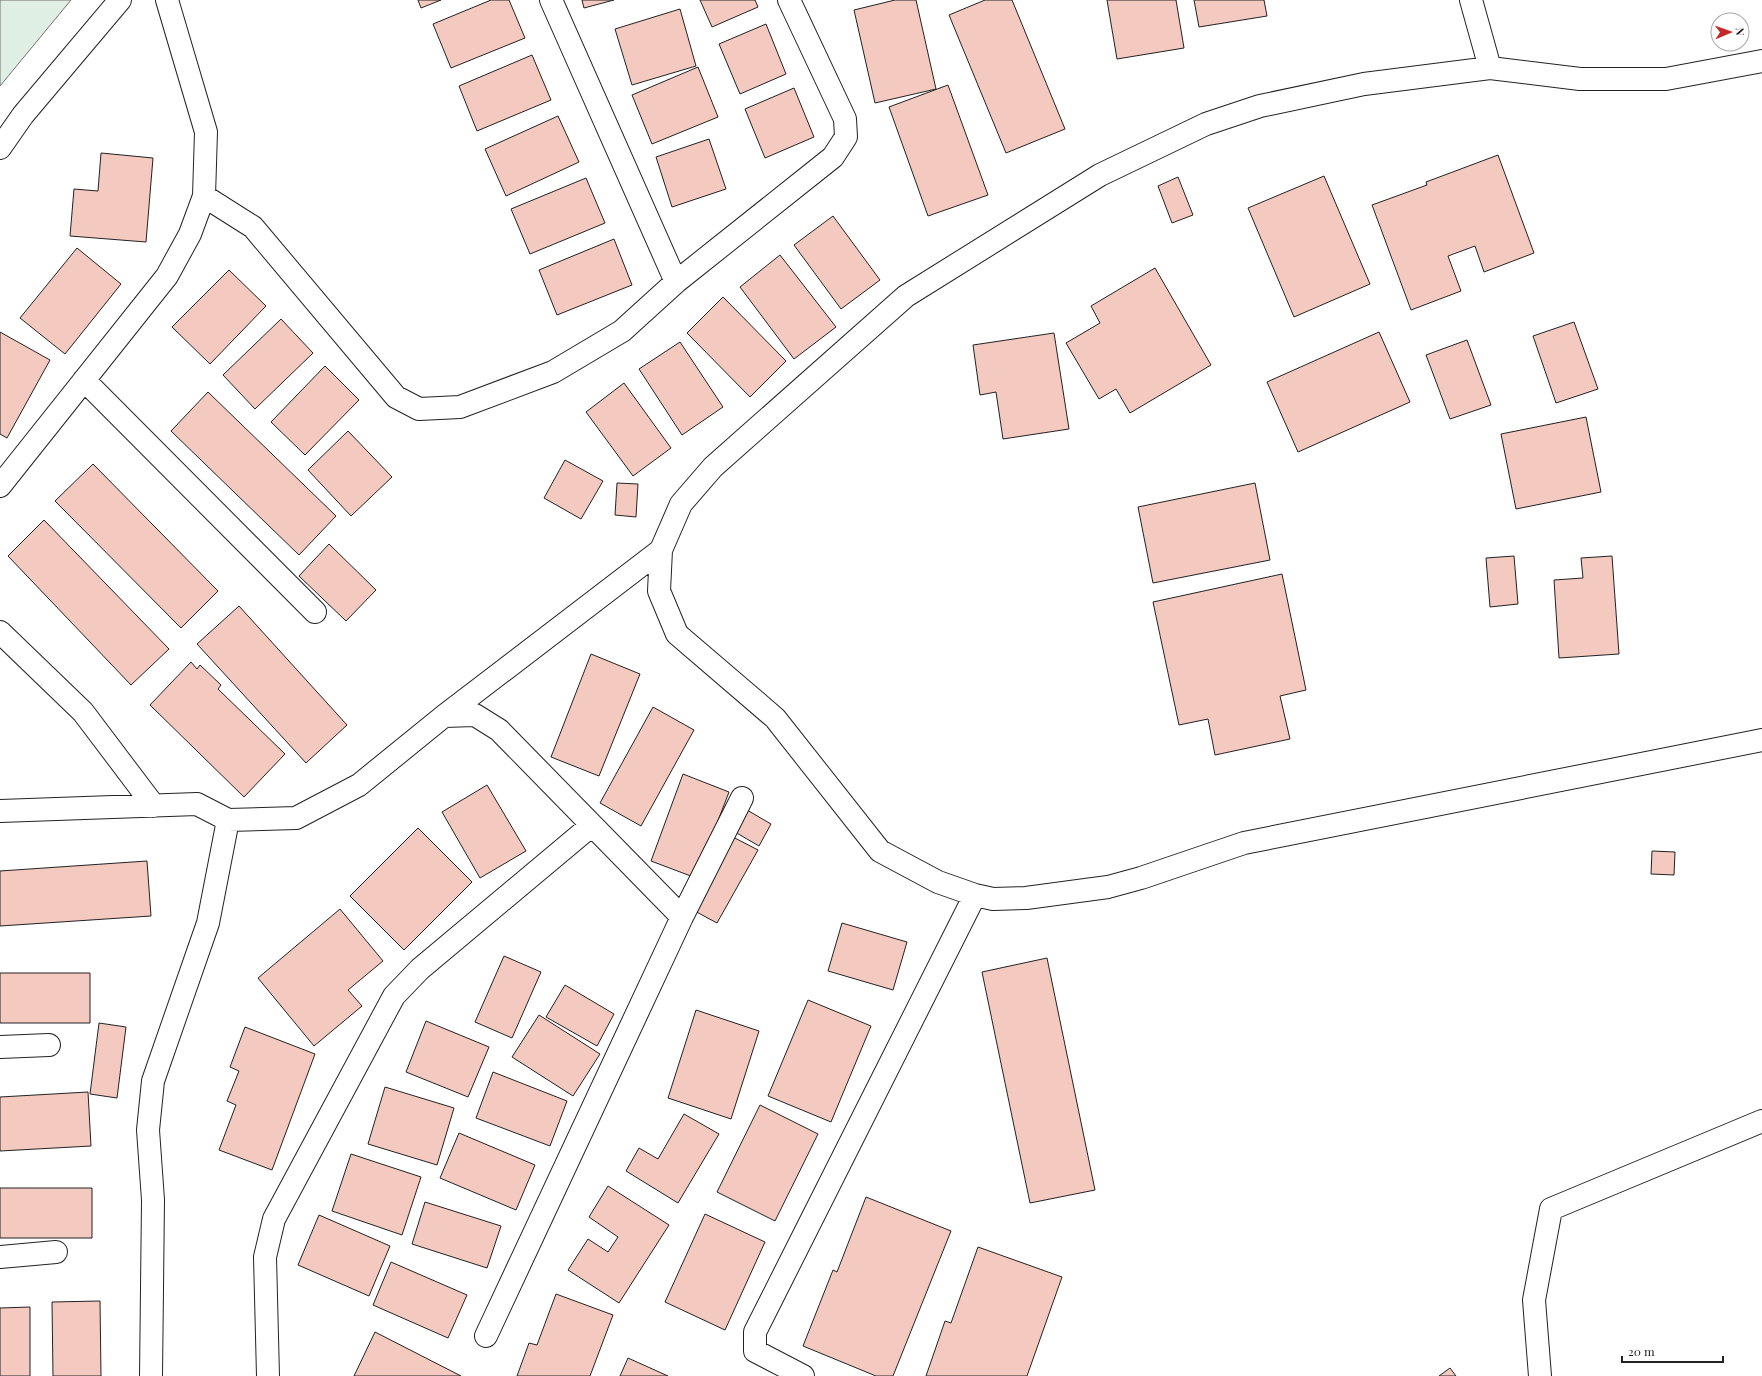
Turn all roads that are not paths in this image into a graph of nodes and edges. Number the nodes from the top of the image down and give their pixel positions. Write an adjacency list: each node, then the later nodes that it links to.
1 (120, 0): 8 (street)
2 (167, 0): 9 (street)
3 (551, 0): 10 (street)
4 (789, 0): 10 (street)
5 (1471, 0): 7 (street)
6 (1762, 61): 7 (street)
7 (1490, 68): 13 (street)
8 (0, 148)
9 (204, 196): 10 (street); 11 (street)
10 (676, 282)
11 (84, 380): 12 (street); 14 (street)
12 (0, 486)
13 (662, 550): 16 (street); 23 (street)
14 (315, 612)
15 (0, 632): 19 (street)
16 (444, 716): 21 (street); 22 (street)
17 (1762, 740): 23 (street)
18 (742, 798): 24 (street)
19 (154, 806): 20 (street); 21 (street)
20 (0, 811)
21 (228, 820): 31 (street)
22 (592, 825): 24 (street); 32 (street)
23 (975, 895): 33 (street)
24 (682, 917): 30 (street)
25 (49, 1045): 26 (street)
26 (0, 1048)
27 (1762, 1121): 34 (street)
28 (56, 1252): 29 (street)
29 (0, 1257)
30 (486, 1336)
31 (151, 1376)
32 (268, 1376)
33 (803, 1376)
34 (1540, 1376)

